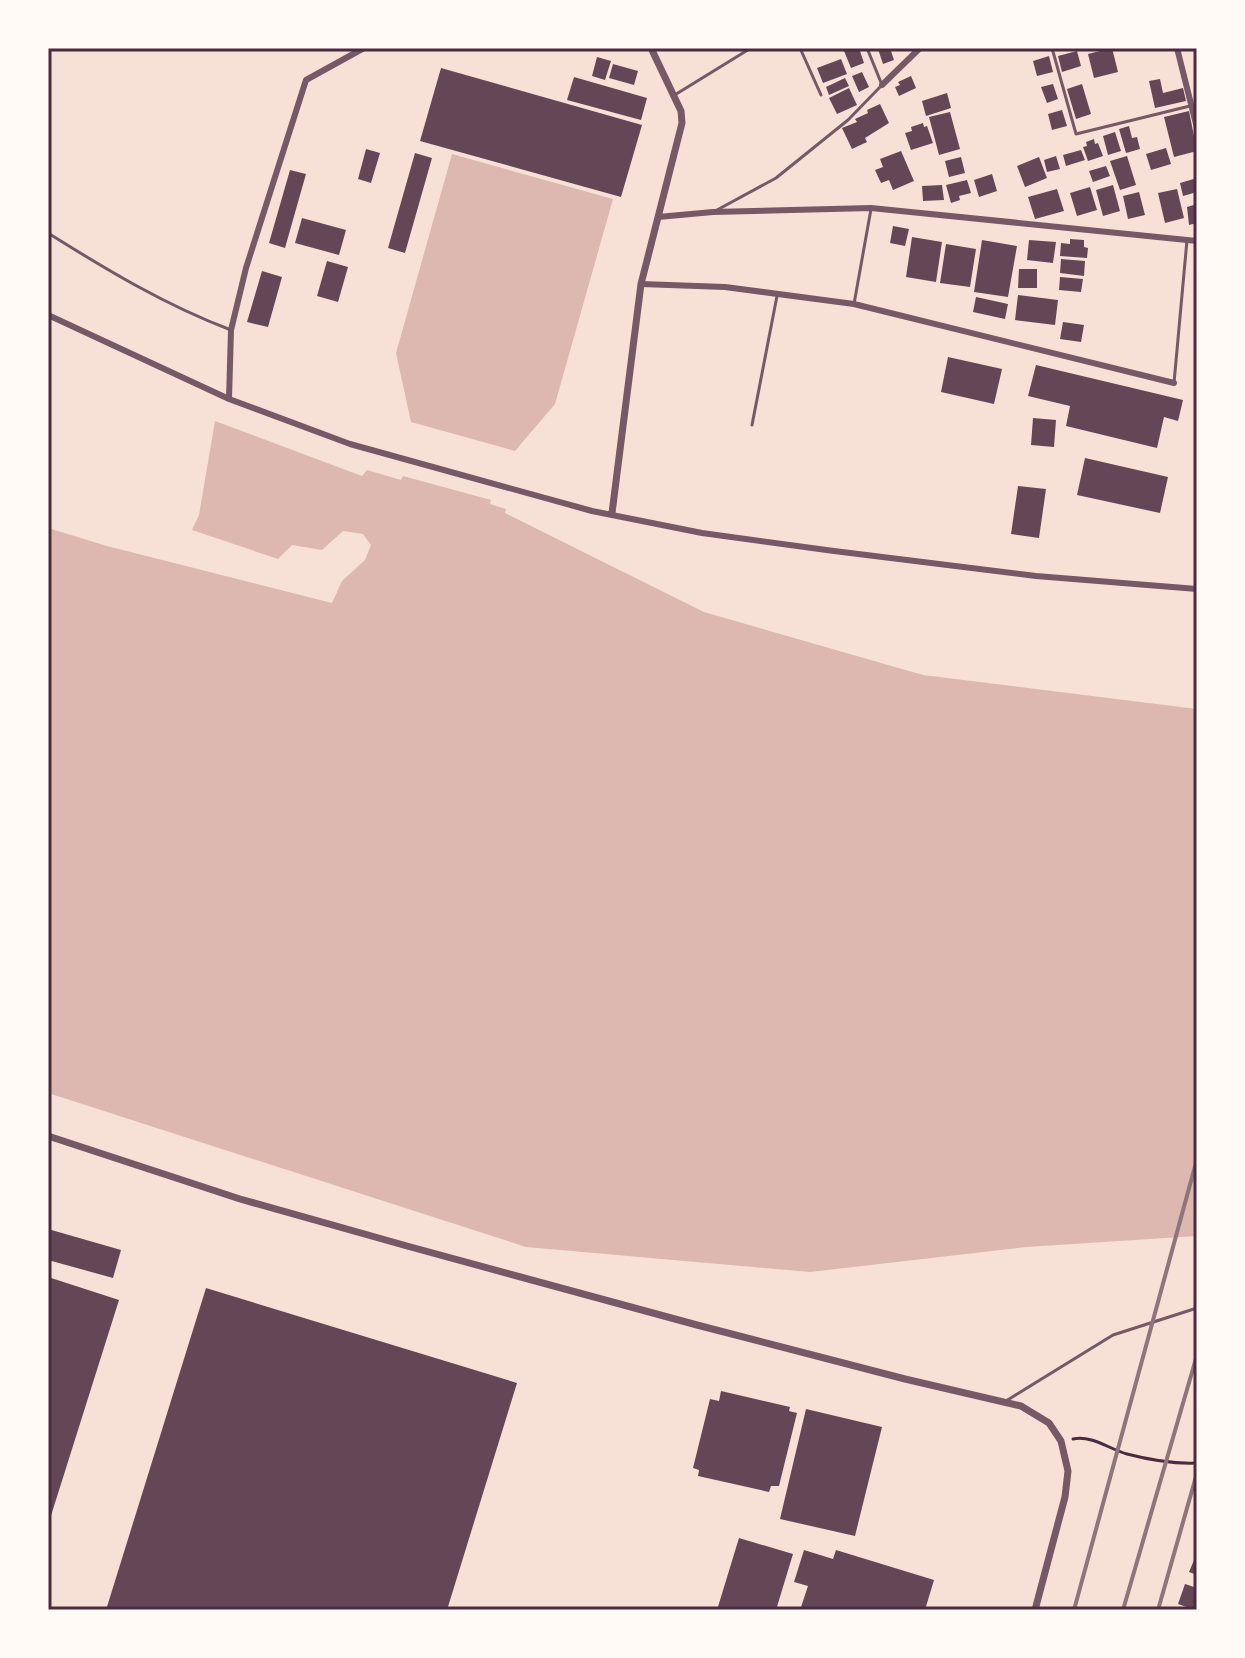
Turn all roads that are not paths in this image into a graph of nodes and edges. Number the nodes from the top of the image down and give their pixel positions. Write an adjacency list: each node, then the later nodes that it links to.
1 (364, 48): 24 (street)
2 (651, 48): 11 (street)
3 (751, 48): 11 (lane)
4 (800, 48): 10 (lane)
5 (867, 48): 9 (lane)
6 (920, 48): 9 (street)
7 (1052, 48): 12 (lane)
8 (1177, 48): 12 (street)
9 (882, 85): 15 (lane)
10 (821, 95)
11 (673, 96): 16 (street)
12 (1190, 106): 13 (street)
13 (1197, 128)
14 (871, 208): 15 (street); 18 (street); 22 (lane)
15 (713, 212): 16 (street)
16 (658, 217): 20 (street)
17 (48, 233): 24 (lane)
18 (1187, 240): 19 (street); 25 (lane)
19 (1197, 241)
20 (641, 284): 21 (street); 28 (street)
21 (777, 292): 22 (street); 27 (lane)
22 (854, 304): 25 (street)
23 (48, 315): 26 (street)
24 (231, 330): 26 (street)
25 (1174, 383)
26 (229, 399): 28 (street)
27 (752, 425)
28 (612, 513): 29 (street)
29 (1197, 589)
30 (48, 1136): 32 (street)
31 (1197, 1308): 32 (lane)
32 (1006, 1401): 33 (street)
33 (1035, 1610)

